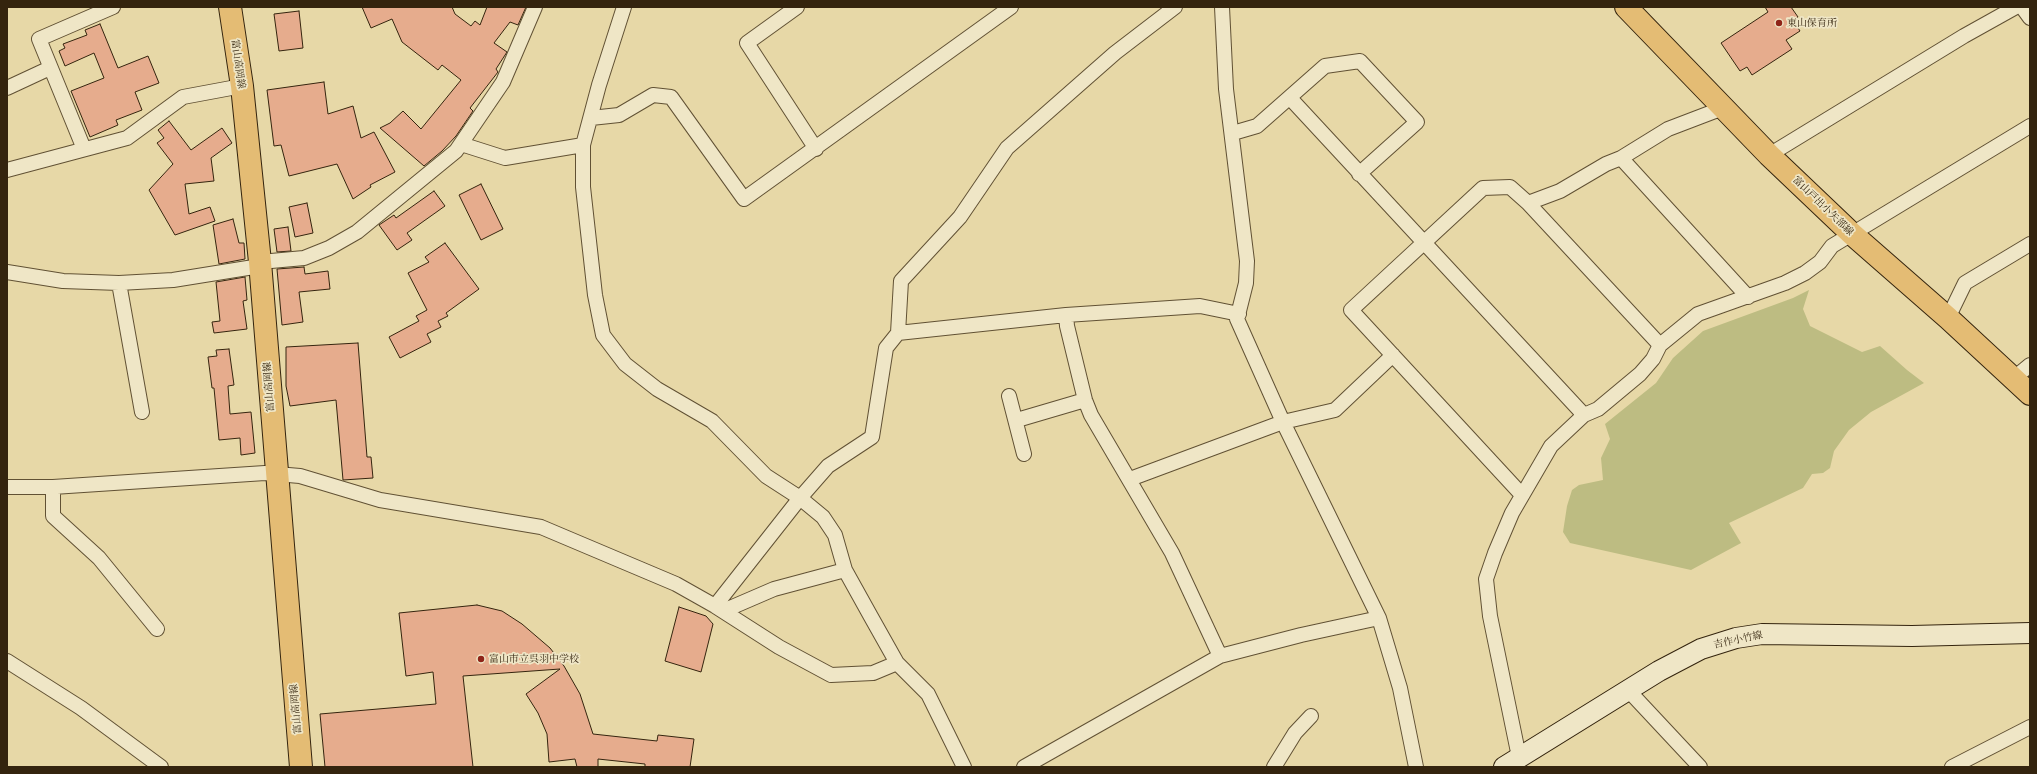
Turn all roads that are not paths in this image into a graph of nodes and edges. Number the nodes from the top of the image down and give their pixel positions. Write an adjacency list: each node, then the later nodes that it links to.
1 (113, 7): 13 (street)
2 (230, 7): 14 (main road, 富山高岡線)
3 (535, 7): 21 (street)
4 (624, 7): 18 (street)
5 (797, 7): 24 (street)
6 (1012, 7): 24 (street)
7 (1175, 7): 40 (street)
8 (1222, 7): 20 (street)
9 (1626, 7): 17 (main road, 富山戸出小矢部線)
10 (2016, 7): 25 (street)
11 (2022, 7): 12 (street)
12 (2030, 18)
13 (50, 68): 15 (street); 23 (street)
14 (242, 86): 23 (street); 33 (main road, 富山高岡線)
15 (7, 88)
16 (1290, 98): 20 (street); 28 (street); 28 (street)
17 (1723, 108): 25 (main road, 富山戸出小矢部線); 26 (street)
18 (591, 118): 22 (street); 24 (street)
19 (2030, 126): 30 (street)
20 (1233, 133): 37 (street)
21 (461, 144): 22 (street); 33 (street)
22 (583, 145): 58 (street)
23 (84, 149): 27 (street)
24 (816, 149)
25 (1769, 155): 30 (main road, 富山戸出小矢部線)
26 (1621, 158): 29 (street); 36 (street)
27 (7, 171)
28 (1359, 174): 31 (street)
29 (1528, 203): 31 (street); 41 (street)
30 (1852, 234): 36 (street); 39 (main road, 富山戸出小矢部線)
31 (1423, 243): 42 (street); 49 (street)
32 (2030, 244): 39 (street)
33 (260, 264): 35 (street); 53 (main road, 富山高岡線)
34 (7, 272): 35 (street)
35 (119, 283): 48 (street)
36 (1748, 296): 41 (street)
37 (1239, 314): 38 (street); 51 (street)
38 (1066, 315): 40 (street); 47 (street)
39 (1948, 318): 44 (main road, 富山戸出小矢部線)
40 (898, 333): 58 (street)
41 (1660, 345): 49 (street)
42 (1393, 355): 51 (street); 57 (street)
43 (2030, 365): 44 (street)
44 (2013, 379): 45 (main road, 富山戸出小矢部線)
45 (2030, 394)
46 (1009, 396): 50 (street)
47 (1085, 400): 50 (street); 54 (street)
48 (142, 412)
49 (1584, 415): 57 (street)
50 (1017, 420): 52 (street)
51 (1283, 422): 54 (street); 61 (street)
52 (1024, 454)
53 (277, 474): 56 (street); 60 (street); 72 (main road, 富山高岡線)
54 (1130, 479): 64 (street)
55 (7, 487): 56 (street)
56 (53, 487): 62 (street)
57 (1522, 495): 70 (street)
58 (800, 498): 59 (street); 60 (street)
59 (845, 570): 60 (street); 66 (street)
60 (719, 608): 66 (street)
61 (1379, 618): 64 (street); 76 (street)
62 (157, 629)
63 (2030, 632): 67 (main road, 吉作小竹線)
64 (1220, 656): 74 (street)
65 (7, 661): 71 (street)
66 (897, 663): 73 (street)
67 (1628, 690): 70 (main road, 吉作小竹線); 77 (street)
68 (1311, 716): 75 (street)
69 (2030, 727): 78 (street)
70 (1511, 762)
71 (161, 767)
72 (301, 767)
73 (964, 767)
74 (1024, 767)
75 (1274, 767)
76 (1416, 767)
77 (1700, 767)
78 (1952, 767)

